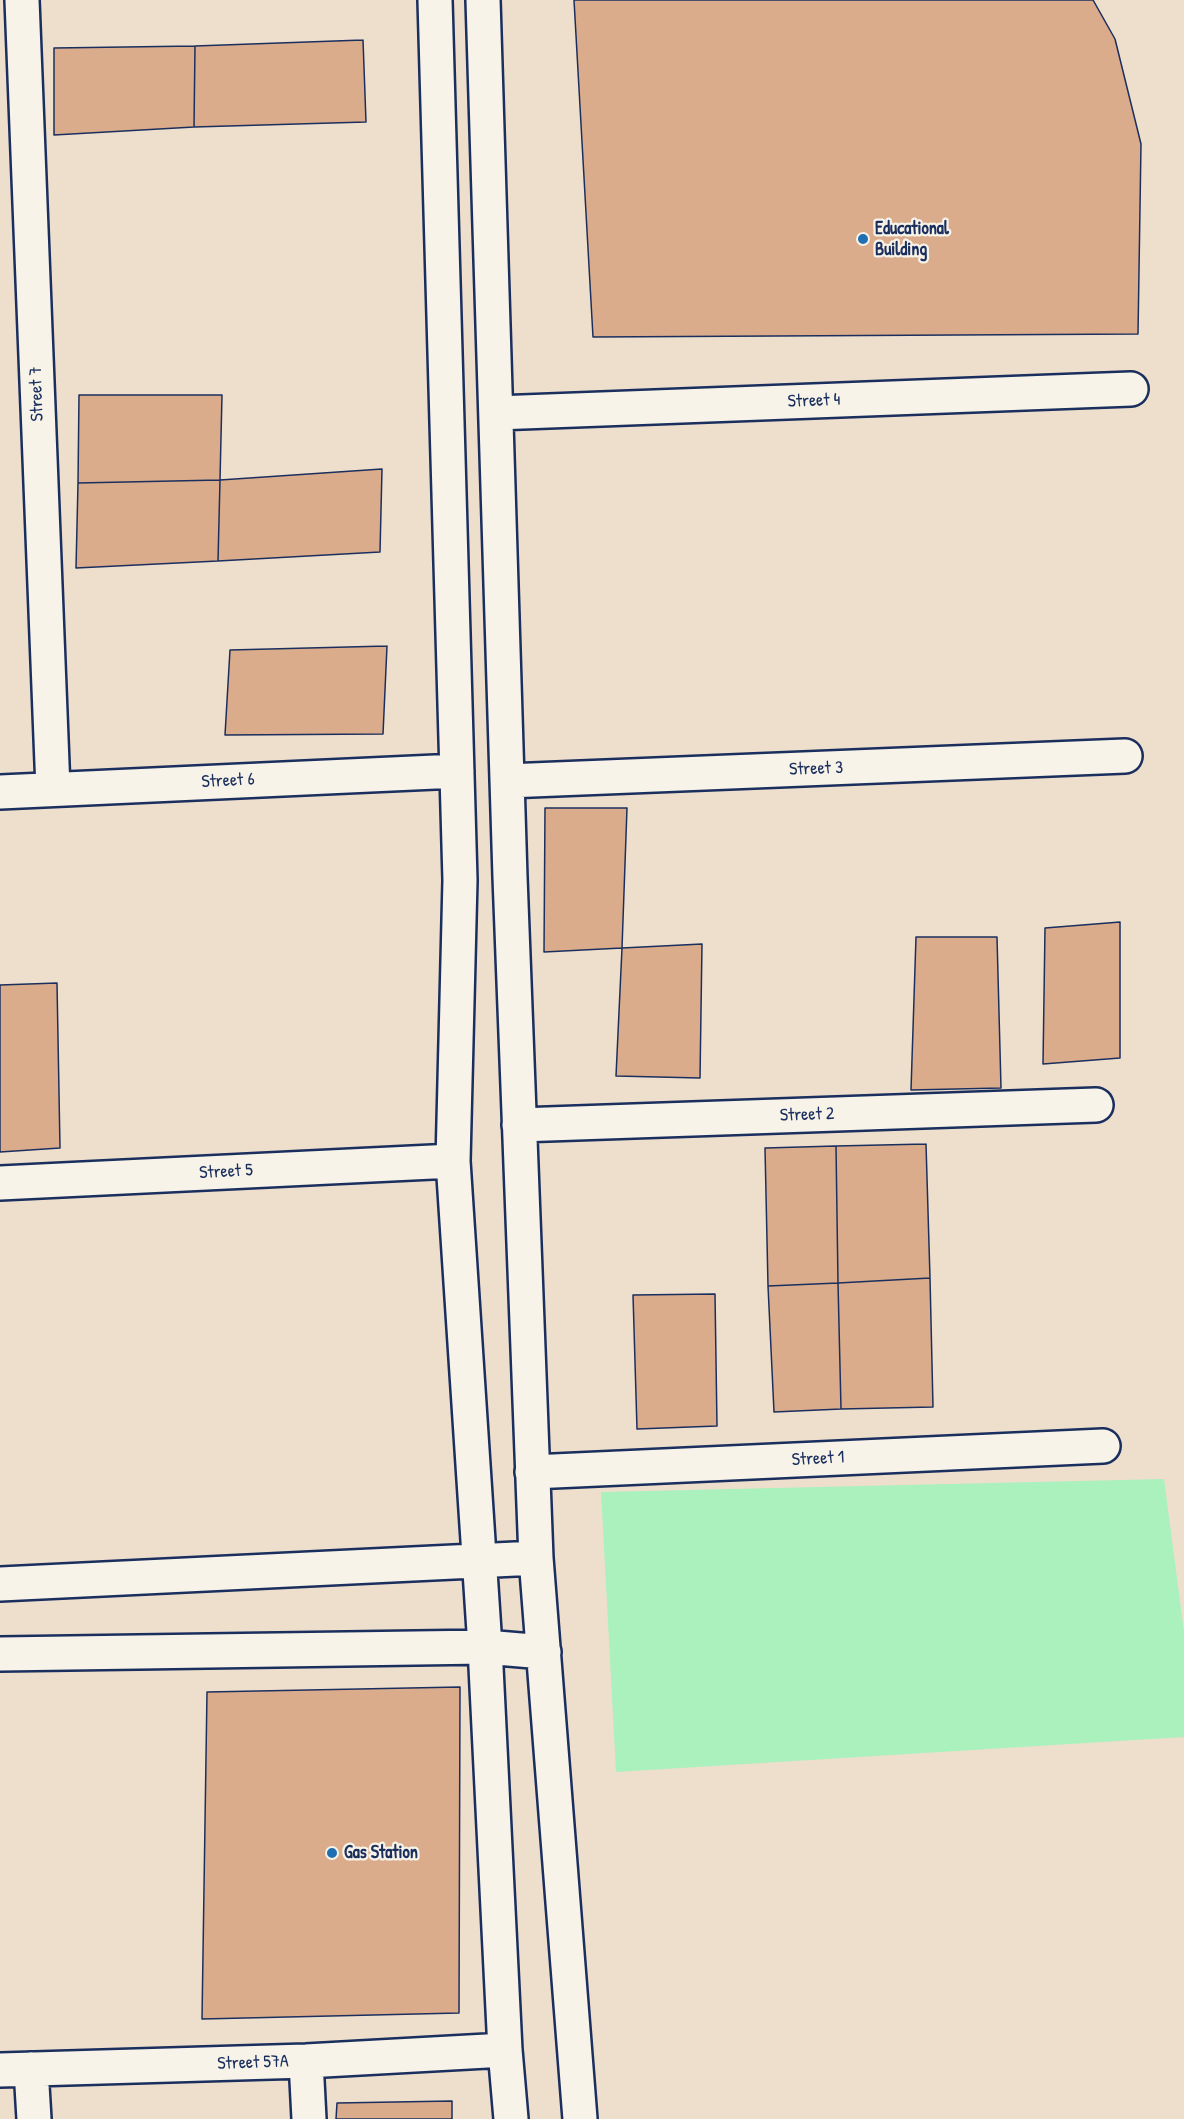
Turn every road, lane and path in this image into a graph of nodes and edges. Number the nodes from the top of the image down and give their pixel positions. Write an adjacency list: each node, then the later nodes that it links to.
1 (22, 0): 9 (street, Street 7)
2 (435, 0): 7 (street)
3 (483, 0): 5 (street)
4 (1131, 389): 5 (street, Street 4)
5 (496, 413): 8 (street)
6 (1125, 756): 8 (street, Street 3)
7 (457, 771): 9 (street, Street 6); 12 (street)
8 (507, 781): 11 (street)
9 (53, 789): 10 (street, Street 6)
10 (0, 792)
11 (510, 877): 12 (street); 14 (street)
12 (460, 880): 15 (street)
13 (1096, 1106): 14 (street, Street 2)
14 (519, 1125): 18 (street)
15 (453, 1161): 16 (street, Street 5); 20 (street)
16 (0, 1183)
17 (1103, 1446): 18 (street, Street 1)
18 (532, 1472): 19 (street)
19 (536, 1558): 20 (street); 23 (street)
20 (478, 1561): 21 (street); 22 (street)
21 (0, 1584)
22 (484, 1647): 23 (street); 24 (street); 25 (street)
23 (544, 1652): 31 (street)
24 (0, 1654)
25 (505, 2050): 26 (street, Street 57A); 30 (street)
26 (306, 2061): 27 (street, Street 57A); 29 (street)
27 (16, 2070): 28 (street)
28 (34, 2119)
29 (309, 2119)
30 (511, 2119)
31 (580, 2119)

